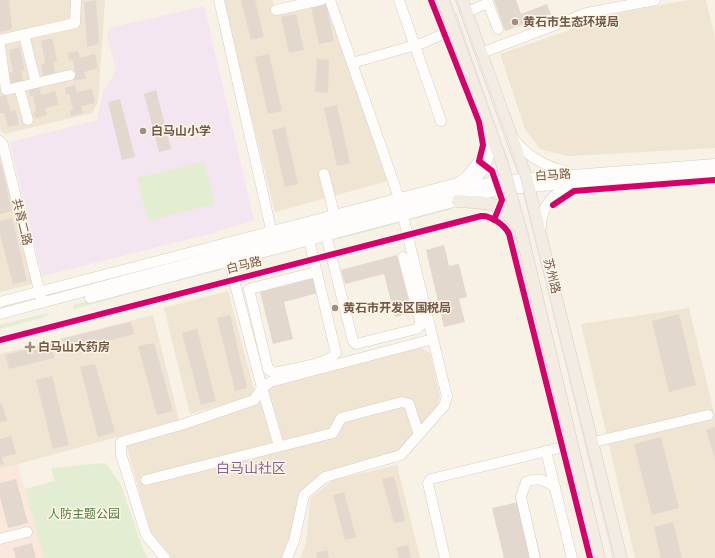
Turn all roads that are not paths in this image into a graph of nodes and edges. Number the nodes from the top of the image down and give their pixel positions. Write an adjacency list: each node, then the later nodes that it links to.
1 (76, 0): 14 (street)
2 (219, 0): 42 (street)
3 (320, 0): 10 (street)
4 (330, 0): 19 (street)
5 (399, 0): 16 (street)
6 (443, 0): 12 (main road, 苏州路)
7 (462, 0): 11 (main road, 苏州路)
8 (655, 0): 18 (street)
9 (487, 2): 11 (street); 13 (street)
10 (276, 10)
11 (466, 12): 18 (main road, 苏州路)
12 (454, 29): 16 (street); 25 (main road, 苏州路)
13 (498, 29)
14 (24, 35): 15 (street); 21 (street)
15 (0, 40)
16 (414, 45): 19 (street); 24 (street)
17 (0, 46): 22 (street)
18 (481, 53): 26 (main road, 苏州路)
19 (352, 63): 36 (street)
20 (70, 76): 21 (street)
21 (36, 83): 22 (street)
22 (19, 87): 23 (street)
23 (28, 120)
24 (441, 121)
25 (491, 134): 34 (main road, 苏州路); 35 (street)
26 (510, 134): 32 (street); 33 (main road, 苏州路)
27 (0, 141): 48 (street, 共青二路)
28 (479, 161): 36 (street)
29 (715, 164): 32 (street, 白马路)
30 (715, 173): 32 (street, 白马路)
31 (324, 174): 39 (street)
32 (583, 177): 33 (street, 白马路); 41 (street)
33 (527, 182): 34 (street, 白马路); 41 (main road, 苏州路)
34 (507, 183): 35 (street, 白马路); 37 (street, 白马路); 40 (main road, 苏州路)
35 (447, 194): 39 (street, 白马路)
36 (399, 198): 39 (street)
37 (458, 201): 38 (street, 白马路); 40 (main road)
38 (403, 216): 43 (street, 白马路); 53 (street)
39 (335, 219): 42 (street)
40 (521, 231): 58 (main road, 苏州路)
41 (540, 231): 57 (main road, 苏州路)
42 (273, 235): 48 (street); 50 (street, 白马路)
43 (326, 235): 44 (street, 白马路); 45 (street)
44 (309, 240): 46 (street, 白马路); 47 (street)
45 (404, 257)
46 (229, 261): 52 (street, 白马路); 54 (street)
47 (316, 272): 47 (street)
48 (40, 291): 49 (street); 50 (street, 共青二路)
49 (0, 302)
50 (43, 304): 51 (street, 白马路)
51 (0, 314)
52 (0, 322)
53 (433, 339): 54 (street); 56 (street)
54 (262, 388): 59 (street); 65 (street)
55 (708, 415): 57 (street)
56 (418, 435): 59 (street); 66 (street)
57 (594, 442): 71 (main road, 苏州路)
58 (572, 445): 60 (street); 70 (main road, 苏州路)
59 (279, 446): 61 (street)
60 (546, 451): 62 (street); 67 (street)
61 (146, 480)
62 (555, 487): 68 (street); 69 (street)
63 (27, 532): 64 (street)
64 (0, 540)
65 (165, 558)
66 (287, 558)
67 (445, 558)
68 (535, 558)
69 (572, 558)
70 (599, 558)
71 (621, 558)

